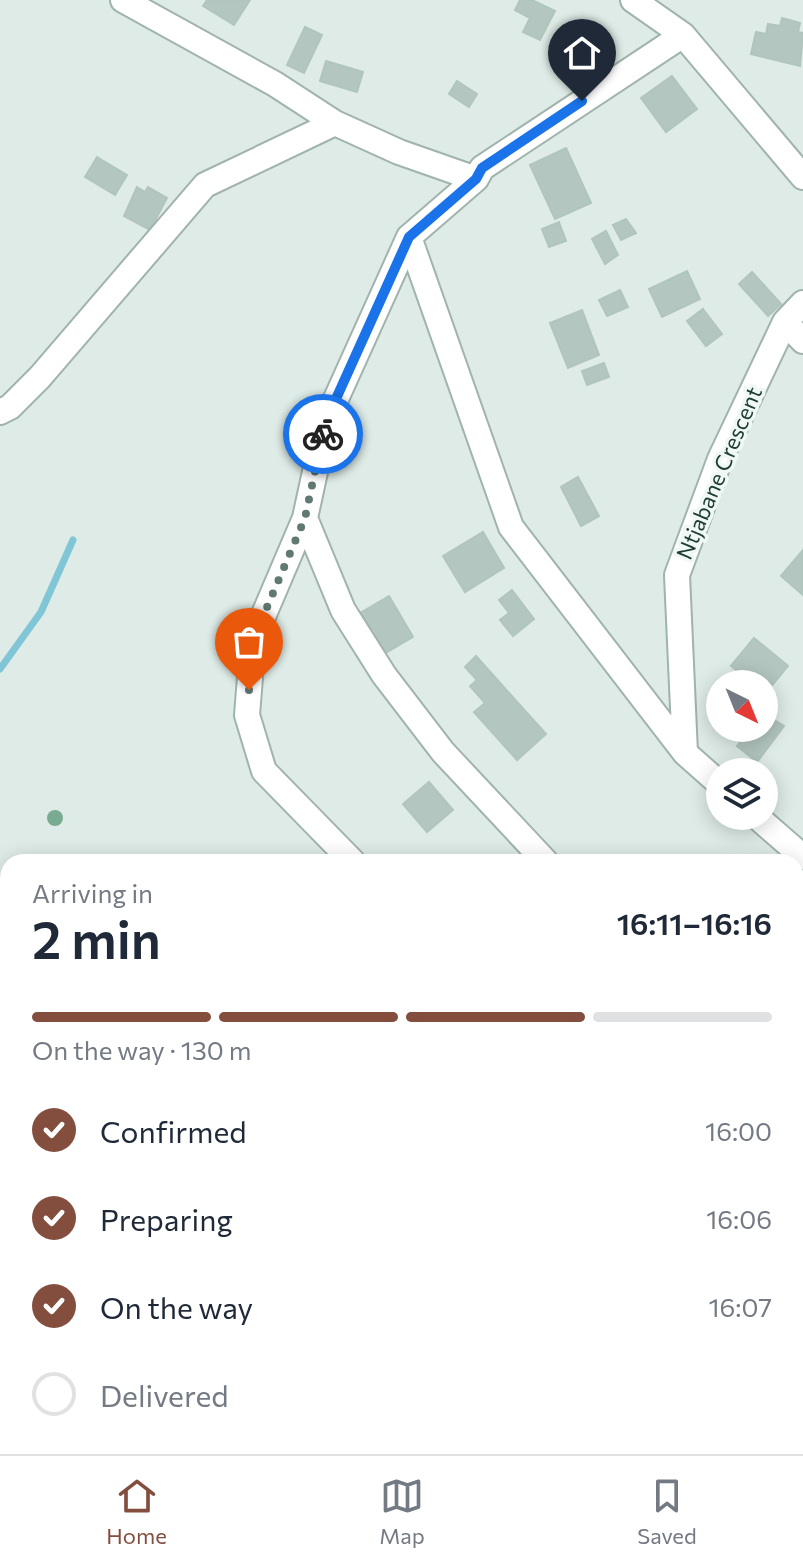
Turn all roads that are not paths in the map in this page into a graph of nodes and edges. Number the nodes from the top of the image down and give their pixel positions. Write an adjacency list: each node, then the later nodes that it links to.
1 (633, 0): 3 (street)
2 (130, 2): 4 (street)
3 (683, 35): 5 (street); 6 (street)
4 (335, 123): 6 (street); 11 (street)
5 (803, 177)
6 (476, 179): 7 (street)
7 (409, 237): 12 (street); 13 (street)
8 (803, 303): 9 (street, Ntjabane Crescent)
9 (785, 322): 10 (street); 13 (street, Ntjabane Crescent)
10 (803, 341)
11 (0, 412)
12 (305, 518): 17 (street); 18 (street)
13 (685, 753): 14 (street)
14 (706, 772)
15 (773, 830): 16 (street)
16 (802, 853)
17 (345, 854)
18 (539, 854)

